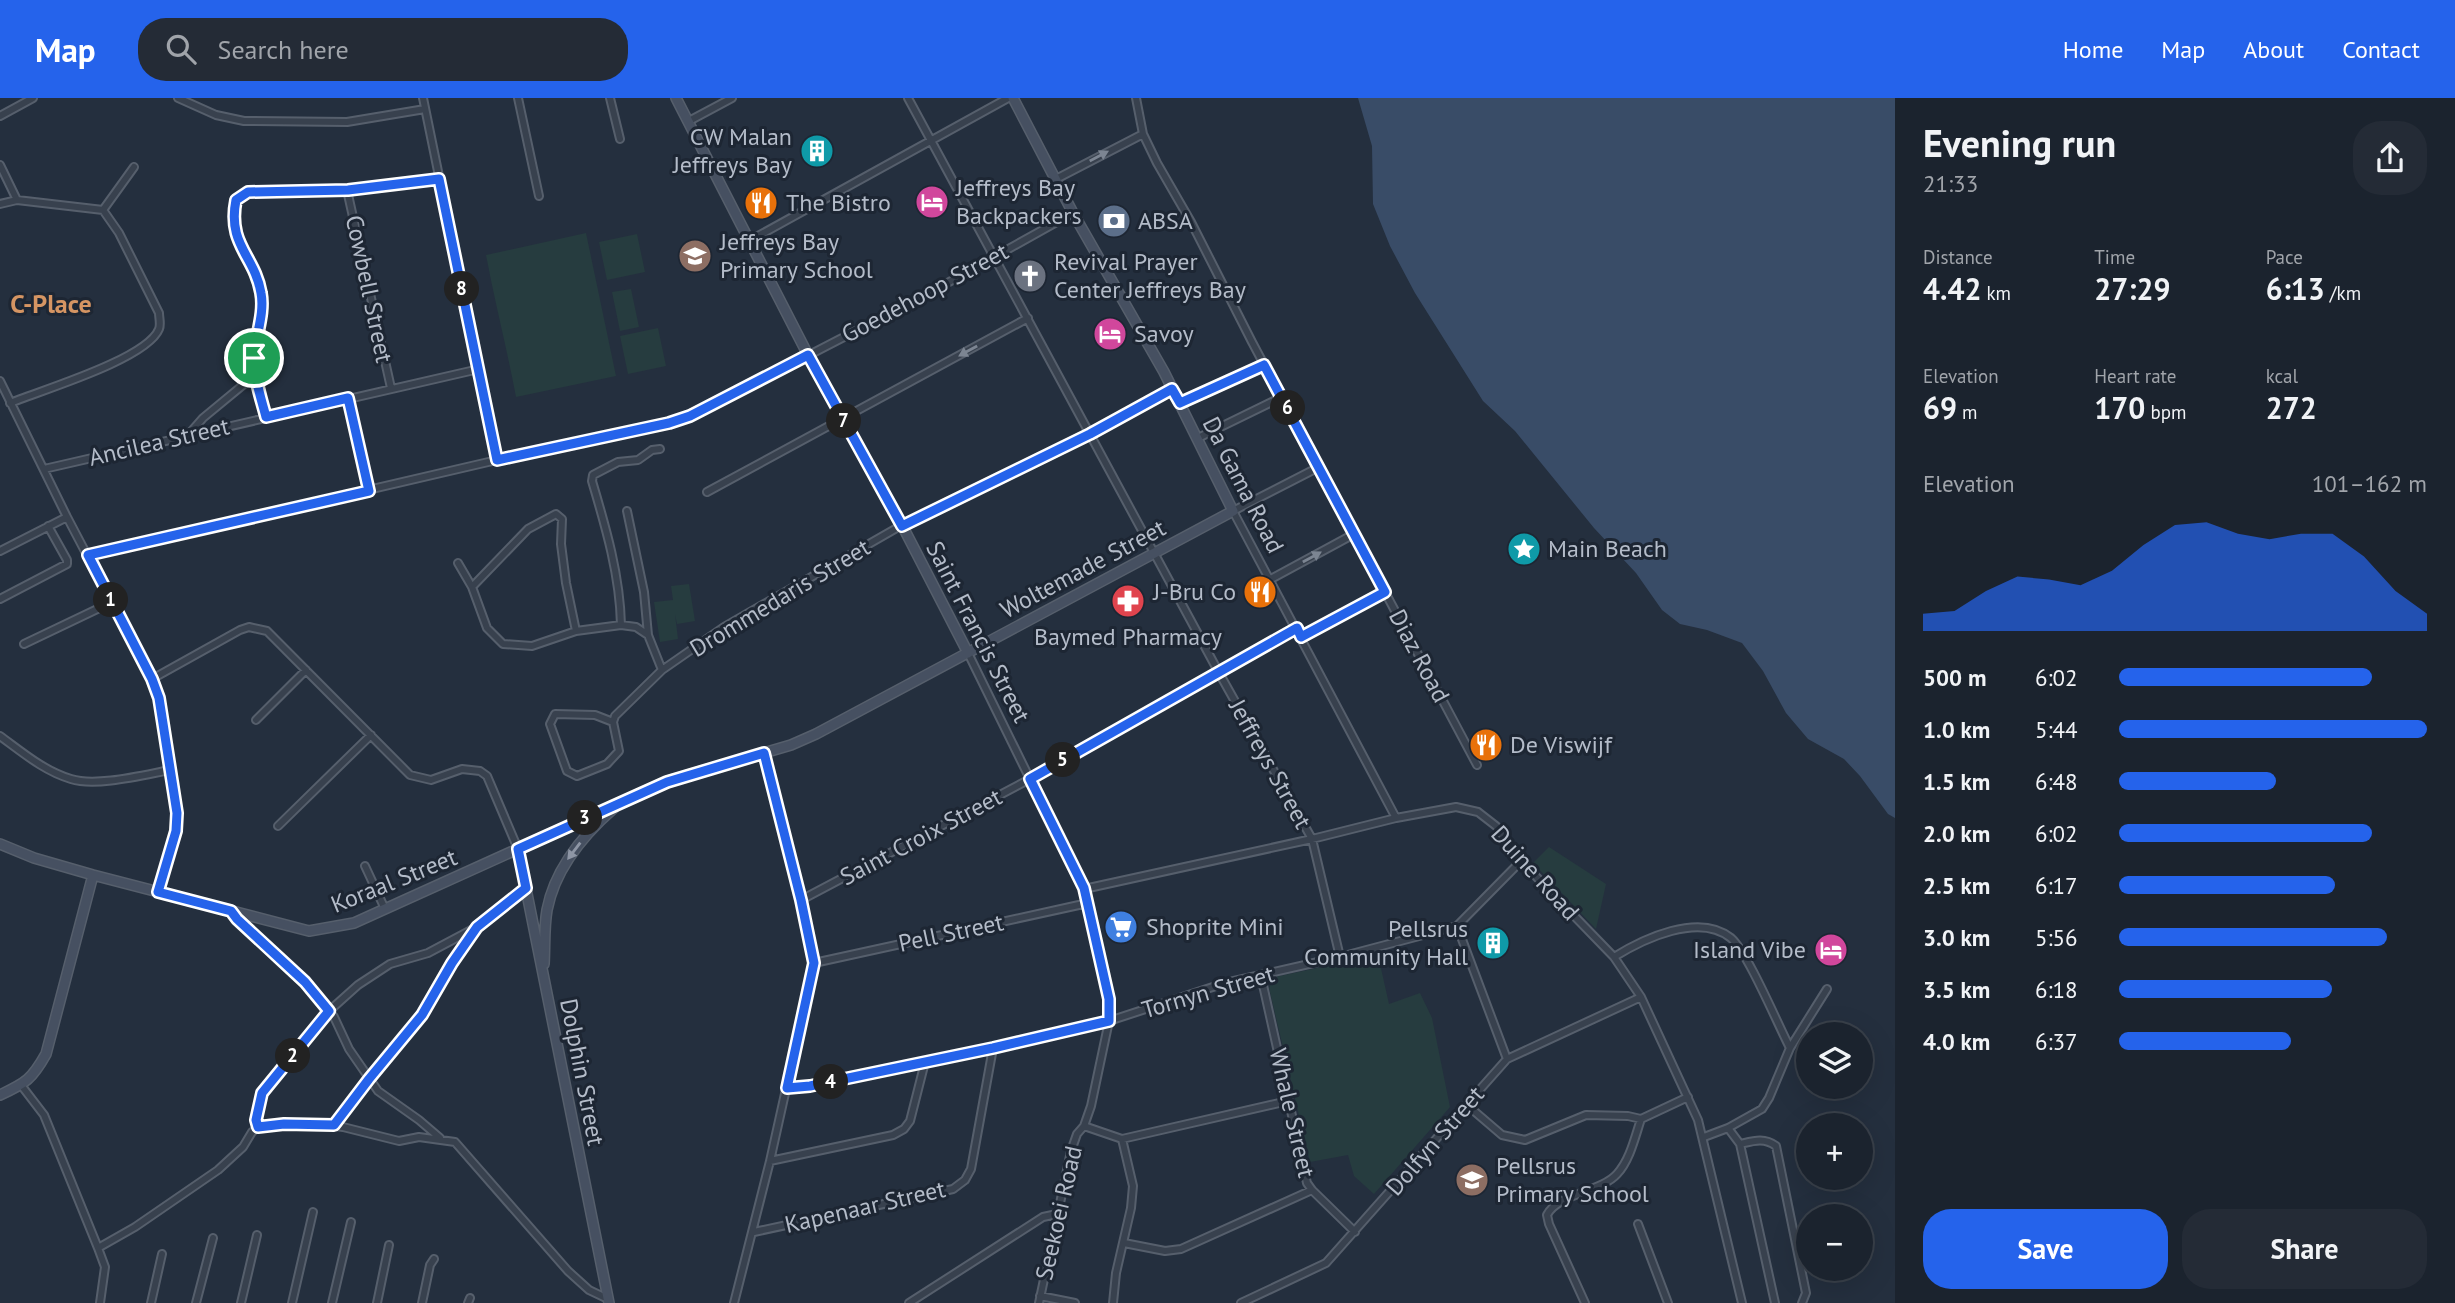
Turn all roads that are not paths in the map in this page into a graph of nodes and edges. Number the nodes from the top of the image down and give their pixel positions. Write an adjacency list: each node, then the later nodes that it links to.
1 (33, 98): 13 (street)
2 (178, 98): 11 (street)
3 (423, 98): 12 (street)
4 (518, 98): 23 (street)
5 (610, 98): 16 (street)
6 (676, 98): 14 (street, Saint Francis Street)
7 (732, 98): 14 (street)
8 (908, 98): 17 (street, Jeffreys Street)
9 (1010, 98): 17 (street); 21 (street, Da Gama Road)
10 (1136, 98): 15 (street, Diaz Road)
11 (190, 101): 12 (street)
12 (425, 109): 20 (street)
13 (0, 116)
14 (689, 121): 28 (street, Saint Francis Street)
15 (1143, 134): 21 (street, one-way to 15); 32 (street, Diaz Road)
16 (620, 139)
17 (930, 140): 28 (street); 29 (street, Jeffreys Street)
18 (0, 165): 24 (street)
19 (134, 167): 26 (street)
20 (439, 179): 22 (street); 33 (street)
21 (1056, 179): 27 (street, Da Gama Road)
22 (348, 190): 34 (street); 36 (street, Cowbell Street)
23 (539, 196)
24 (18, 201): 25 (street); 26 (street)
25 (0, 204)
26 (103, 210): 40 (street)
27 (1073, 213): 29 (street, Goedehoop Street); 37 (street, Da Gama Road)
28 (749, 241): 31 (street, Saint Francis Street)
29 (995, 256): 30 (street, Jeffreys Street); 31 (street, Goedehoop Street)
30 (1028, 318): 43 (street, one-way to 43); 44 (street, Jeffreys Street)
31 (808, 355): 43 (street, Saint Francis Street); 48 (street, Goedehoop Street)
32 (1264, 365): 38 (street, Diaz Road); 41 (street)
33 (479, 369): 36 (street, Ancilea Street); 48 (street)
34 (255, 375): 42 (street); 45 (street)
35 (0, 381): 40 (street)
36 (391, 388): 39 (street, Ancilea Street)
37 (1172, 389): 41 (street, Da Gama Road); 44 (street, Drommedaris Street)
38 (1282, 397): 46 (street); 49 (street, Diaz Road)
39 (348, 398): 42 (street, Ancilea Street); 51 (street)
40 (10, 402): 50 (street)
41 (1180, 403): 46 (street, Da Gama Road)
42 (266, 417): 45 (street, Ancilea Street)
43 (843, 418): 52 (street); 57 (street, Saint Francis Street)
44 (1090, 434): 57 (street, Drommedaris Street); 60 (street, Jeffreys Street)
45 (188, 435): 50 (street, Ancilea Street)
46 (1198, 438): 54 (street, Da Gama Road)
47 (660, 449): 68 (street)
48 (497, 460): 51 (street, Goedehoop Street)
49 (1319, 467): 54 (street, Woltemade Street); 58 (street, Diaz Road)
50 (44, 469): 55 (street)
51 (369, 491): 61 (street, Goedehoop Street)
52 (707, 492)
53 (628, 511): 71 (street)
54 (1233, 511): 60 (street, Woltemade Street); 63 (street, Da Gama Road)
55 (67, 517): 56 (street); 61 (street)
56 (48, 526): 59 (street); 66 (street)
57 (902, 526): 74 (street, Saint Francis Street); 76 (street, Drommedaris Street)
58 (1354, 534): 63 (street, one-way to 58); 65 (street, Diaz Road)
59 (0, 551)
60 (1154, 552): 74 (street, Woltemade Street); 77 (street, Jeffreys Street)
61 (88, 555): 67 (street)
62 (458, 563): 64 (street)
63 (1269, 580): 69 (street, Da Gama Road)
64 (472, 587): 70 (street); 70 (street)
65 (1385, 592): 72 (street); 85 (street, Diaz Road)
66 (0, 599)
67 (112, 601): 73 (street); 78 (street)
68 (621, 625): 70 (street); 71 (street)
69 (1297, 628): 72 (street, Da Gama Road); 77 (street, Saint Croix Street)
70 (576, 631)
71 (648, 635): 76 (street)
72 (1301, 637): 89 (street, Da Gama Road)
73 (24, 644)
74 (968, 653): 83 (street, Woltemade Street); 87 (street, Saint Francis Street)
75 (306, 670): 78 (street); 79 (street); 81 (street)
76 (662, 670): 80 (street, Drommedaris Street)
77 (1218, 671): 87 (street, Saint Croix Street); 91 (street, Jeffreys Street)
78 (152, 679): 86 (street)
79 (256, 720)
80 (613, 722): 80 (street)
81 (370, 735): 90 (street); 93 (street)
82 (0, 736): 86 (street)
83 (790, 745): 84 (street, Koraal Street)
84 (764, 753): 88 (street, Koraal Street); 100 (street)
85 (1477, 765)
86 (170, 771): 99 (street)
87 (1030, 779): 98 (street, Saint Francis Street); 100 (street, Saint Croix Street)
88 (620, 802): 93 (street, Koraal Street); 110 (street, one-way to 110)
89 (1396, 818): 91 (street, Duine Road); 94 (street, Duine Road)
90 (278, 827)
91 (1312, 839): 98 (street, Duine Road); 106 (street, Jeffreys Street)
92 (0, 844): 96 (street, Koraal Street)
93 (518, 849): 97 (street, Dolphin Street); 102 (street, Koraal Street)
94 (1521, 861): 104 (street); 107 (street, Duine Road)
95 (365, 866): 102 (street)
96 (93, 875): 99 (street, Koraal Street); 120 (street)
97 (526, 888): 105 (street); 110 (street, Dolphin Street)
98 (1084, 888): 101 (street, Saint Francis Street)
99 (158, 892): 103 (street, Koraal Street)
100 (801, 900): 108 (street)
101 (1088, 903): 108 (street, Pell Street); 114 (street, Saint Francis Street)
102 (385, 909): 103 (street, Koraal Street)
103 (231, 911): 113 (street)
104 (1457, 926): 106 (street, Tornyn Street); 117 (street)
105 (477, 927): 113 (street); 119 (street)
106 (1340, 957): 109 (street, Tornyn Street)
107 (1614, 957): 112 (street, Duine Road); 116 (street)
108 (814, 963): 121 (street)
109 (1261, 976): 114 (street, Tornyn Street); 124 (street, Whale Street)
110 (543, 978): 151 (street, Dolphin Street)
111 (1827, 989): 116 (street)
112 (1641, 997): 117 (street, Dolfyn Street); 123 (street, Duine Road)
113 (329, 1011): 119 (street); 129 (street)
114 (1109, 1021): 115 (street, Tornyn Street); 128 (street, Seekoei Road)
115 (993, 1048): 118 (street, Tornyn Street); 141 (street, Kapenaar Street)
116 (1790, 1048): 130 (street)
117 (1507, 1059): 125 (street, Dolfyn Street)
118 (925, 1062): 121 (street, Tornyn Street); 135 (street)
119 (369, 1079): 127 (street); 132 (street)
120 (21, 1085): 122 (street); 147 (street)
121 (787, 1088): 135 (street)
122 (0, 1095)
123 (1688, 1097): 126 (street); 131 (street, Duine Road)
124 (1288, 1101): 133 (street); 136 (street, Whale Street)
125 (1467, 1105): 126 (street); 142 (street, Dolfyn Street)
126 (1641, 1119): 165 (street)
127 (334, 1125): 129 (street); 132 (street)
128 (1084, 1126): 133 (street); 138 (street, Seekoei Road)
129 (258, 1127): 147 (street)
130 (1728, 1128): 131 (street); 134 (street)
131 (1704, 1138): 167 (street, Duine Road)
132 (441, 1139): 151 (street)
133 (1122, 1139): 145 (street)
134 (1740, 1144): 168 (street); 169 (street)
135 (770, 1161): 141 (street)
136 (1312, 1191): 142 (street, Whale Street); 145 (street)
137 (313, 1212): 156 (street)
138 (1056, 1214): 150 (street, Seekoei Road); 161 (street)
139 (351, 1222): 157 (street)
140 (1638, 1224): 166 (street)
141 (754, 1232): 160 (street)
142 (1355, 1232): 164 (street, Dolfyn Street)
143 (257, 1235): 155 (street)
144 (214, 1238): 154 (street)
145 (1124, 1242): 163 (street)
146 (389, 1245): 158 (street)
147 (98, 1248): 152 (street)
148 (162, 1254): 153 (street)
149 (435, 1259): 159 (street)
150 (1040, 1299): 162 (street)
151 (608, 1301)
152 (100, 1303)
153 (151, 1303)
154 (196, 1303)
155 (241, 1303)
156 (292, 1303)
157 (332, 1303)
158 (377, 1303)
159 (422, 1303)
160 (734, 1303)
161 (909, 1303)
162 (1075, 1303)
163 (1113, 1303)
164 (1241, 1303)
165 (1585, 1303)
166 (1668, 1303)
167 (1740, 1303)
168 (1775, 1303)
169 (1802, 1303)

